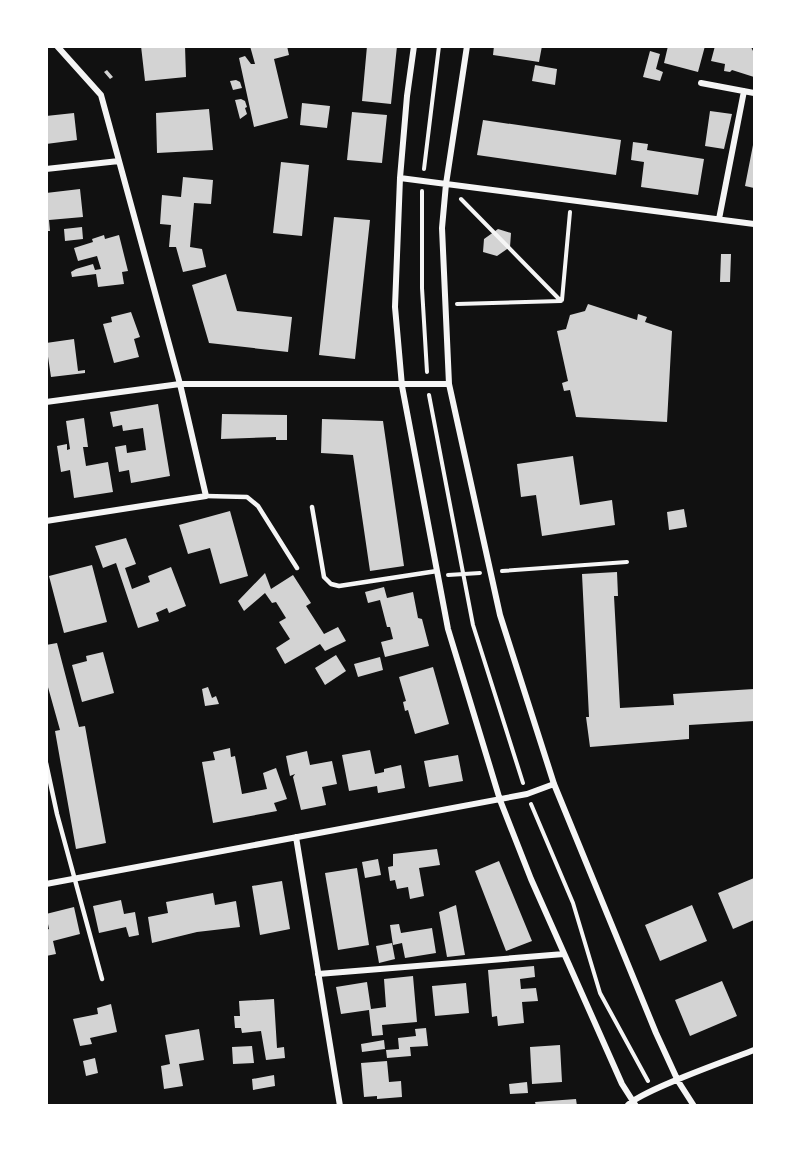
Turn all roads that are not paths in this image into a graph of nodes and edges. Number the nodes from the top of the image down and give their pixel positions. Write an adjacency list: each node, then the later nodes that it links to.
1 (57, 46): 7 (street)
2 (414, 46): 9 (street)
3 (467, 46): 10 (street)
4 (701, 83): 5 (street)
5 (744, 91): 6 (street); 11 (street)
6 (754, 93)
7 (119, 161): 8 (street); 13 (street)
8 (46, 169)
9 (400, 178): 10 (street); 15 (street)
10 (446, 184): 11 (street); 14 (street)
11 (719, 219): 12 (street)
12 (754, 224)
13 (180, 384): 15 (street); 16 (street); 17 (street)
14 (449, 384): 15 (street); 23 (street)
15 (402, 386): 21 (street)
16 (46, 402)
17 (206, 496): 19 (street); 20 (lane)
18 (312, 507): 21 (lane)
19 (46, 521)
20 (297, 568)
21 (437, 573): 24 (street)
22 (46, 763): 26 (lane)
23 (554, 784): 24 (street); 32 (street)
24 (500, 800): 25 (street); 28 (street)
25 (296, 837): 26 (street); 29 (street)
26 (76, 878): 27 (street); 30 (lane)
27 (46, 884)
28 (564, 954): 29 (street); 33 (street)
29 (318, 974): 34 (street)
30 (102, 980)
31 (754, 1050): 32 (street)
32 (678, 1081): 33 (street); 35 (street)
33 (632, 1104)
34 (340, 1106)
35 (694, 1106)

